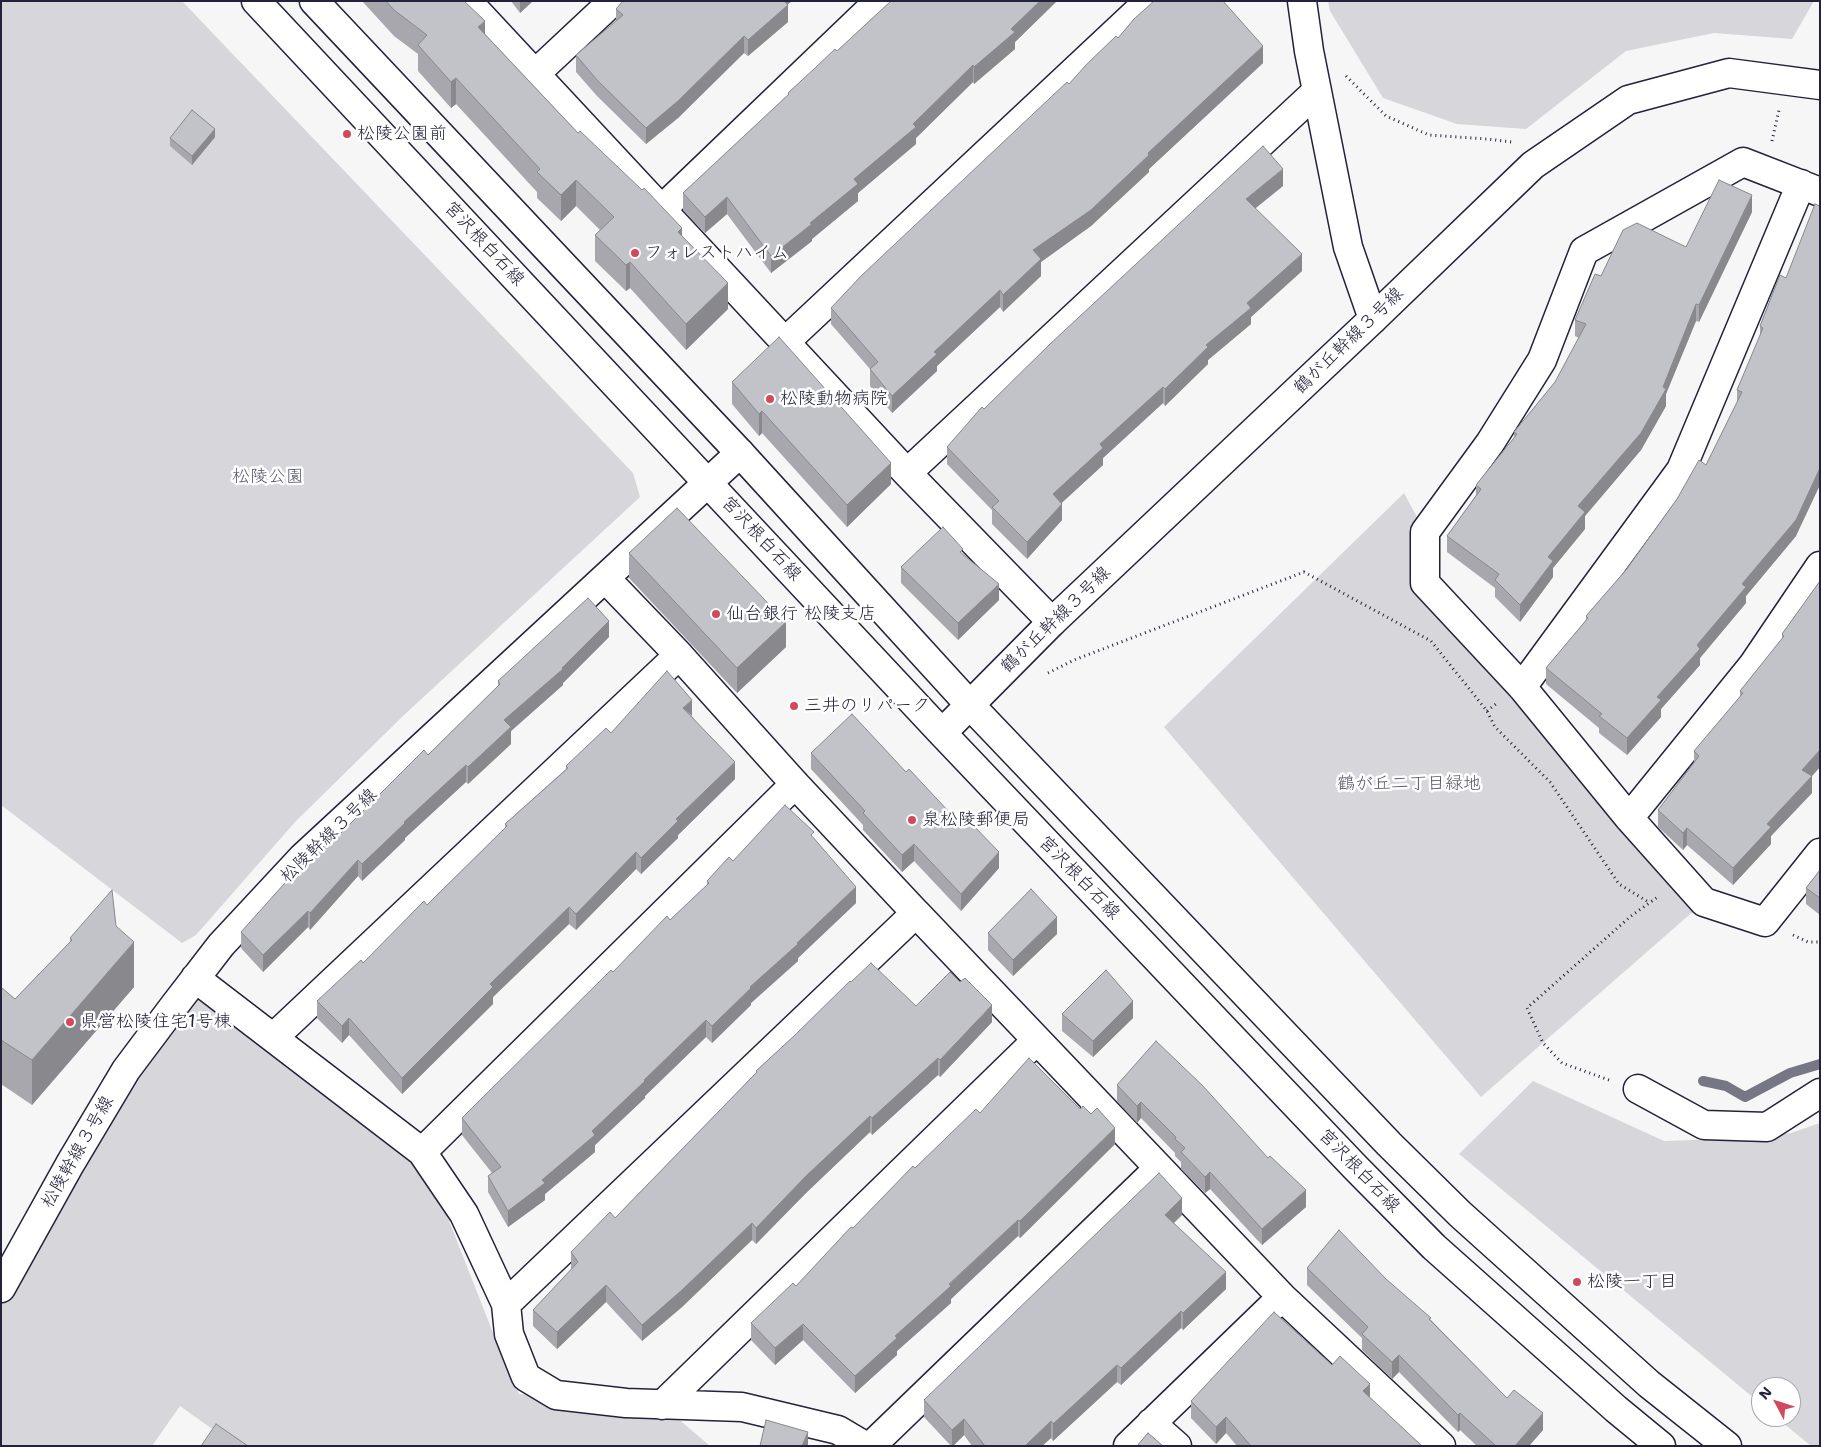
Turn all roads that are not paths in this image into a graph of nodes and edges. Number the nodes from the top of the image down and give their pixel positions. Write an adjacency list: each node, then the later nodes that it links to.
1 (256, 1): 17 (street, 宮沢根白石線)
2 (314, 1): 15 (street)
3 (467, 1): 8 (street)
4 (613, 1): 8 (street)
5 (880, 1): 12 (street)
6 (1149, 1): 14 (street)
7 (1302, 1): 9 (street)
8 (535, 74): 12 (street)
9 (1316, 82): 13 (street); 16 (street)
10 (1820, 85): 13 (street, 鶴が丘幹線３号線)
11 (1810, 188): 22 (street); 22 (street)
12 (662, 210): 14 (street)
13 (1373, 319): 20 (street, 鶴が丘幹線３号線)
14 (785, 342): 16 (street)
15 (740, 453): 17 (street, 松陵幹線３号線); 23 (street)
16 (907, 473): 20 (street)
17 (708, 482): 19 (street, 松陵幹線３号線); 24 (street, 宮沢根白石線)
18 (1820, 566): 26 (street)
19 (606, 578): 21 (street); 29 (street, 松陵幹線３号線)
20 (1052, 622): 23 (street, 鶴が丘幹線３号線)
21 (679, 655): 25 (street); 30 (street)
22 (1522, 687): 26 (street)
23 (969, 704): 24 (street, 鶴が丘幹線３号線); 47 (street)
24 (942, 733): 46 (street, 宮沢根白石線)
25 (795, 784): 28 (street); 34 (street)
26 (1629, 818): 27 (street)
27 (1820, 854)
28 (916, 913): 31 (street); 38 (street)
29 (196, 978): 30 (street); 36 (street, 松陵幹線３号線)
30 (274, 1038): 34 (street)
31 (1037, 1040): 35 (street); 39 (street)
32 (1638, 1089): 33 (street)
33 (1820, 1093)
34 (422, 1152): 38 (street)
35 (1159, 1168): 37 (street); 42 (street)
36 (1, 1288)
37 (1282, 1297): 40 (street); 45 (street)
38 (506, 1304): 39 (street)
39 (662, 1405): 41 (street)
40 (1151, 1423): 43 (street); 44 (street)
41 (865, 1446)
42 (871, 1446)
43 (1128, 1446)
44 (1177, 1446)
45 (1441, 1446)
46 (1661, 1446)
47 (1727, 1446)

